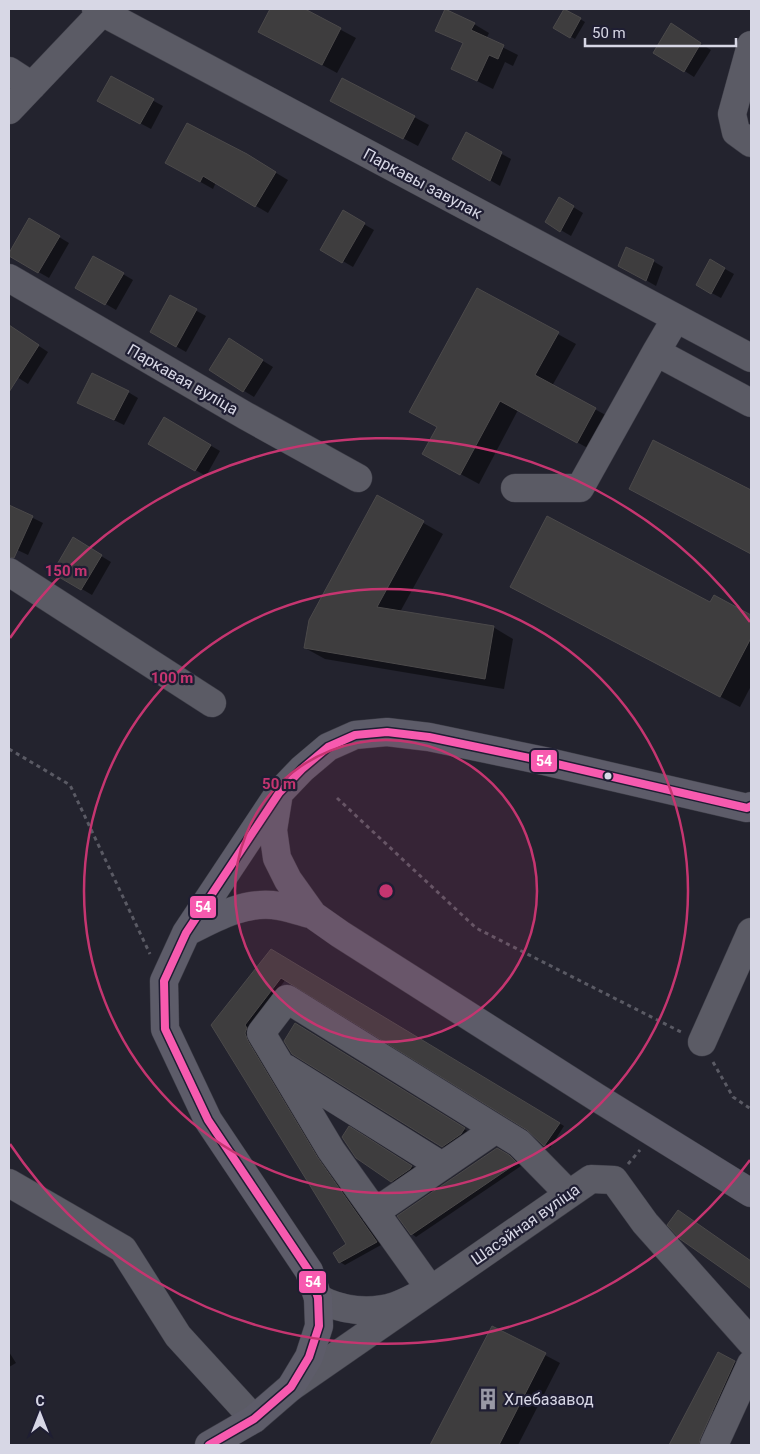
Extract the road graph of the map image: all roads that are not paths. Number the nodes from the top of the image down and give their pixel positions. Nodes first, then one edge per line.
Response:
1 (101, 10) edge
2 (751, 45) edge
3 (9, 71) edge
4 (32, 86) junction
5 (9, 110) edge
6 (751, 144) edge
7 (9, 278) edge
8 (676, 318) junction
9 (656, 352) junction
10 (751, 358) edge
11 (751, 403) edge
12 (358, 478) dead end
13 (515, 488) dead end
14 (9, 572) edge
15 (212, 702) dead end
16 (279, 792) junction
17 (751, 806) edge
18 (314, 915) junction
19 (186, 932) junction
20 (751, 932) edge
21 (702, 1042) road end
22 (279, 1065) junction
23 (496, 1129) junction
24 (442, 1166) junction
25 (9, 1183) edge
26 (568, 1193) junction
27 (751, 1193) edge
28 (375, 1212) junction
29 (430, 1290) junction
30 (318, 1298) junction
31 (751, 1342) edge
32 (751, 1364) edge
33 (291, 1387) junction
34 (254, 1419) junction
35 (209, 1445) edge
36 (714, 1445) edge

1 - 4 street
1 - 8 street, Паркавы завулак
2 - 6 street
3 - 4 street
4 - 5 street
7 - 12 street, Паркавая вуліца
8 - 9 street
8 - 10 street, Паркавы завулак
9 - 11 street
9 - 13 street
14 - 15 street
16 - 17 main road
16 - 18 main road
16 - 19 main road
18 - 19 main road
18 - 27 main road
19 - 30 main road
20 - 21 street
22 - 23 street
22 - 24 street
22 - 28 street
23 - 24 street
23 - 26 street
24 - 28 street
25 - 34 street
26 - 29 street, Шасэйная вуліца
26 - 31 street, Шасэйная вуліца
28 - 29 street
29 - 30 street
29 - 33 street, Шасэйная вуліца
30 - 33 main road
32 - 36 street
33 - 34 main road
34 - 35 main road

